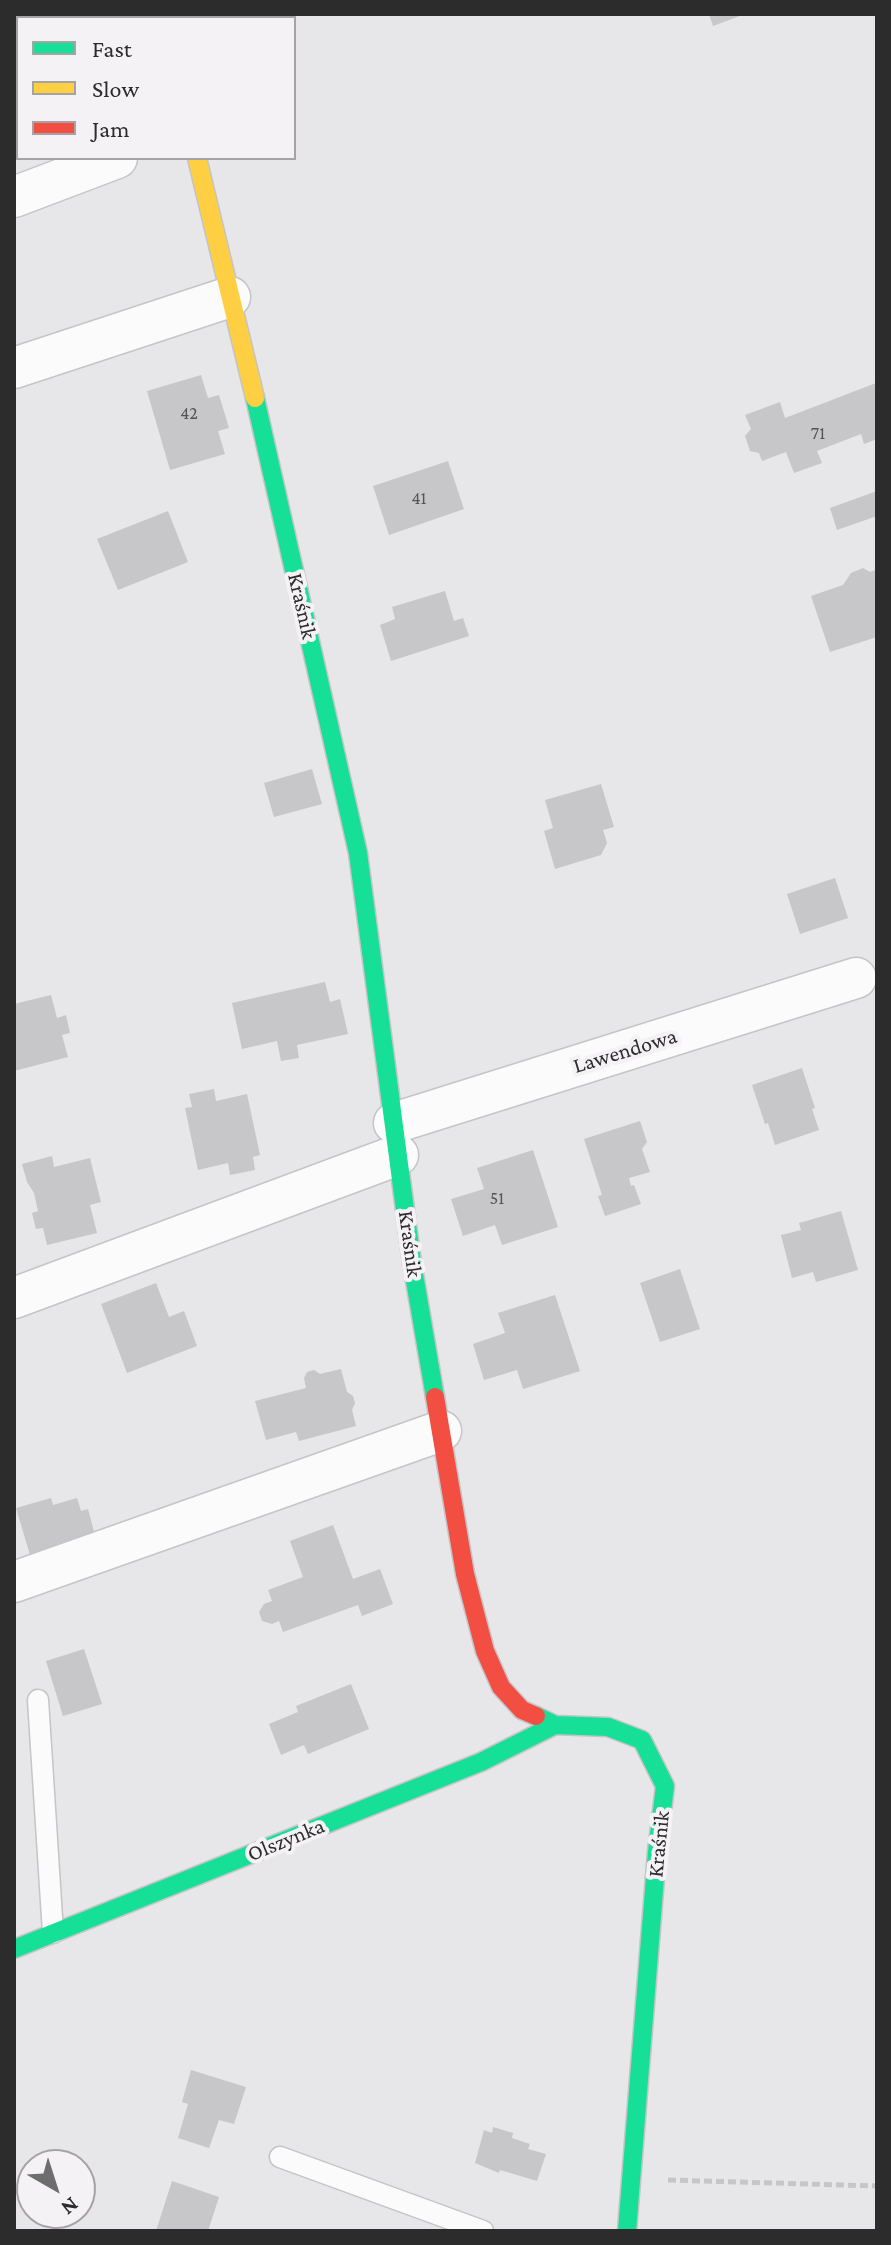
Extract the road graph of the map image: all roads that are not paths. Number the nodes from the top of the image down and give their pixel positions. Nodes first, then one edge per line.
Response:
1 (112, 160) edge
2 (197, 160) edge
3 (14, 197) edge
4 (230, 297) junction
5 (14, 368) edge
6 (856, 978) dead end
7 (396, 1139) junction
8 (14, 1298) edge
9 (441, 1431) junction
10 (14, 1582) edge
11 (38, 1700) dead end
12 (555, 1725) junction
13 (53, 1933) junction
14 (14, 1949) edge
15 (280, 2157) dead end
16 (483, 2231) edge
17 (627, 2231) edge

1 - 3 street
2 - 4 street, Kraśnik
4 - 5 street
4 - 7 street, Kraśnik
6 - 7 street, Lawendowa
7 - 8 street, Lawendowa
7 - 9 street, Kraśnik
9 - 10 street
9 - 12 street, Kraśnik
11 - 13 lane
12 - 13 street, Olszynka
12 - 17 street, Kraśnik
13 - 14 street, Olszynka
15 - 16 lane

